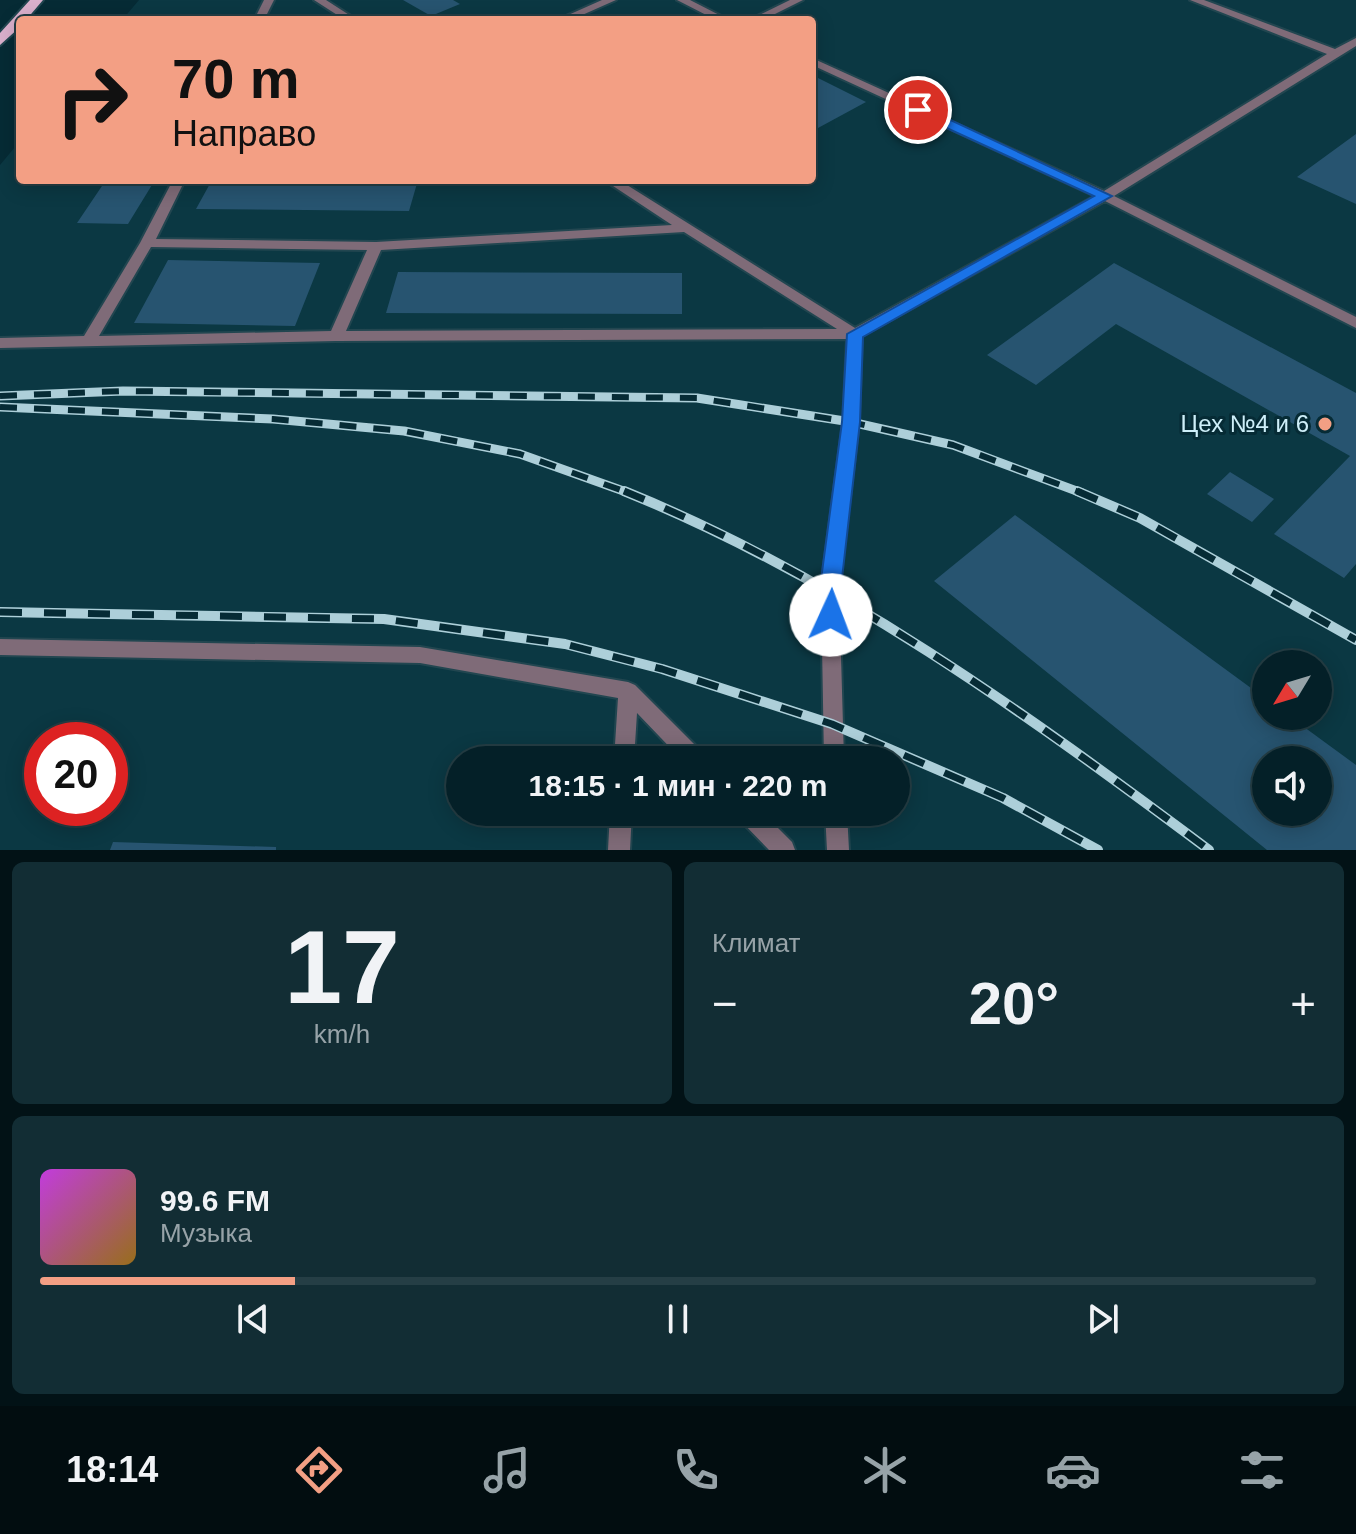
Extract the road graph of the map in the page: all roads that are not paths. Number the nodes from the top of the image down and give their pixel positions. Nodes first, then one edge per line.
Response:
1 (37, 0) edge
2 (319, 0) edge
3 (611, 0) edge
4 (682, 0) edge
5 (798, 0) edge
6 (1195, 0) edge
7 (23, 16) edge
8 (345, 16) edge
9 (572, 16) edge
10 (716, 16) edge
11 (763, 16) edge
12 (16, 23) edge
13 (0, 41) edge
14 (1356, 41) edge
15 (1335, 53) junction
16 (816, 63) edge
17 (177, 184) edge
18 (616, 184) edge
19 (1105, 196) junction
20 (686, 228) junction
21 (147, 243) junction
22 (376, 246) junction
23 (1356, 323) edge
24 (855, 334) junction
25 (336, 336) junction
26 (89, 340) junction
27 (0, 343) edge
28 (0, 647) edge
29 (628, 691) junction
30 (625, 746) edge
31 (682, 746) edge
32 (834, 746) edge
33 (620, 826) edge
34 (761, 826) edge
35 (837, 826) edge
36 (619, 850) edge
37 (784, 850) edge
38 (838, 850) edge

1 - 7 main road
2 - 8 lane
3 - 9 lane
4 - 10 lane
5 - 11 lane
6 - 15 lane
12 - 13 main road
14 - 15 lane
15 - 19 lane
16 - 19 lane
17 - 21 lane
18 - 20 lane
19 - 23 lane
19 - 24 lane
20 - 22 lane
20 - 24 lane
21 - 22 lane
21 - 26 lane
22 - 25 lane
24 - 25 lane
24 - 32 lane
25 - 26 lane
26 - 27 lane
28 - 29 lane
29 - 30 lane
29 - 31 lane
33 - 36 lane
34 - 37 lane
35 - 38 lane

